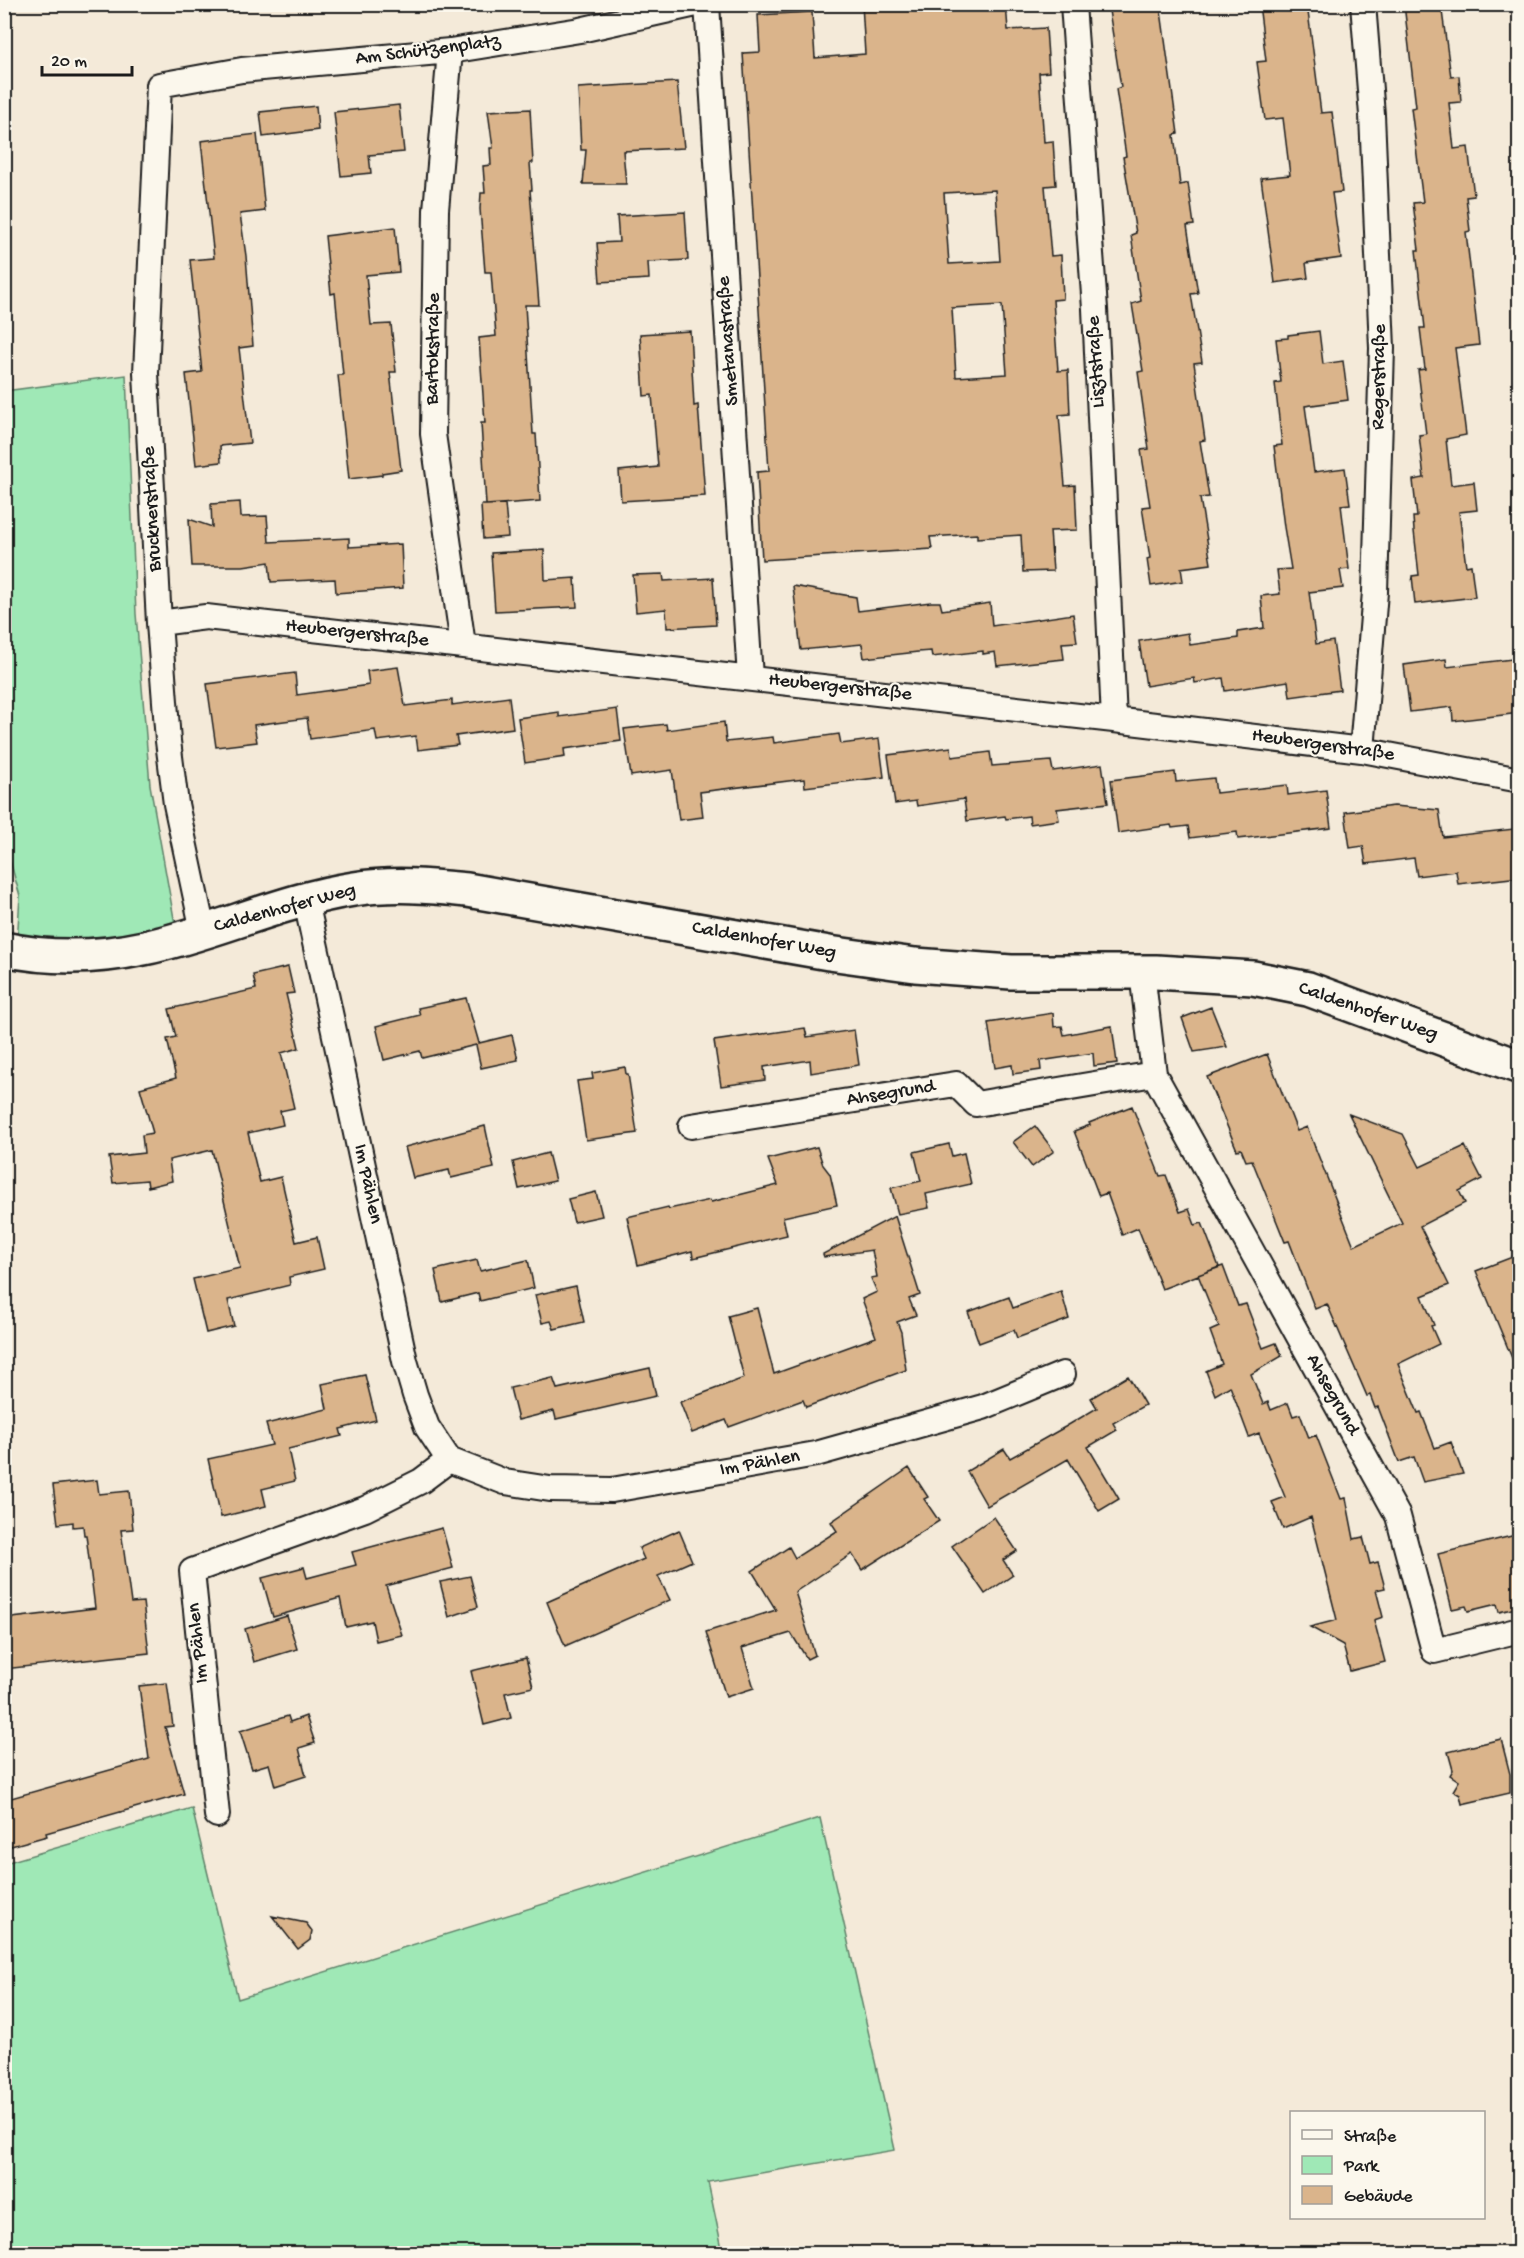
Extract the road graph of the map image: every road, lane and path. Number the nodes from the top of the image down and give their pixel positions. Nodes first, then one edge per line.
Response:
1 (696, 4) edge
2 (707, 4) edge
3 (1073, 4) edge
4 (1363, 4) edge
5 (450, 51) junction
6 (159, 85) joint
7 (159, 623) junction
8 (463, 645) junction
9 (750, 678) junction
10 (1114, 720) junction
11 (1362, 750) junction
12 (1520, 780) edge
13 (306, 901) junction
14 (203, 931) junction
15 (4, 949) edge
16 (1142, 972) junction
17 (1520, 1067) edge
18 (1154, 1074) junction
19 (691, 1126) dead end
20 (1063, 1374) dead end
21 (449, 1460) junction
22 (1520, 1630) edge
23 (218, 1815) dead end

1 - 5 street, Am Schützenplatz
2 - 9 street, Smetanastraße
3 - 10 street, Lisztstraße
4 - 11 street, Regerstraße
5 - 6 street, Am Schützenplatz
5 - 8 street, Bartokstraße
6 - 7 street, Brucknerstraße
7 - 8 street, Heubergerstraße
7 - 14 street, Brucknerstraße
8 - 9 street, Heubergerstraße
9 - 10 street, Heubergerstraße
10 - 11 street, Heubergerstraße
11 - 12 street, Heubergerstraße
13 - 14 main road, Caldenhofer Weg
13 - 16 main road, Caldenhofer Weg
13 - 21 street, Im Pählen
14 - 15 main road, Caldenhofer Weg
16 - 17 main road, Caldenhofer Weg
16 - 18 street, Ahsegrund
18 - 19 street, Ahsegrund
18 - 22 street, Ahsegrund
20 - 21 street, Im Pählen
21 - 23 street, Im Pählen

